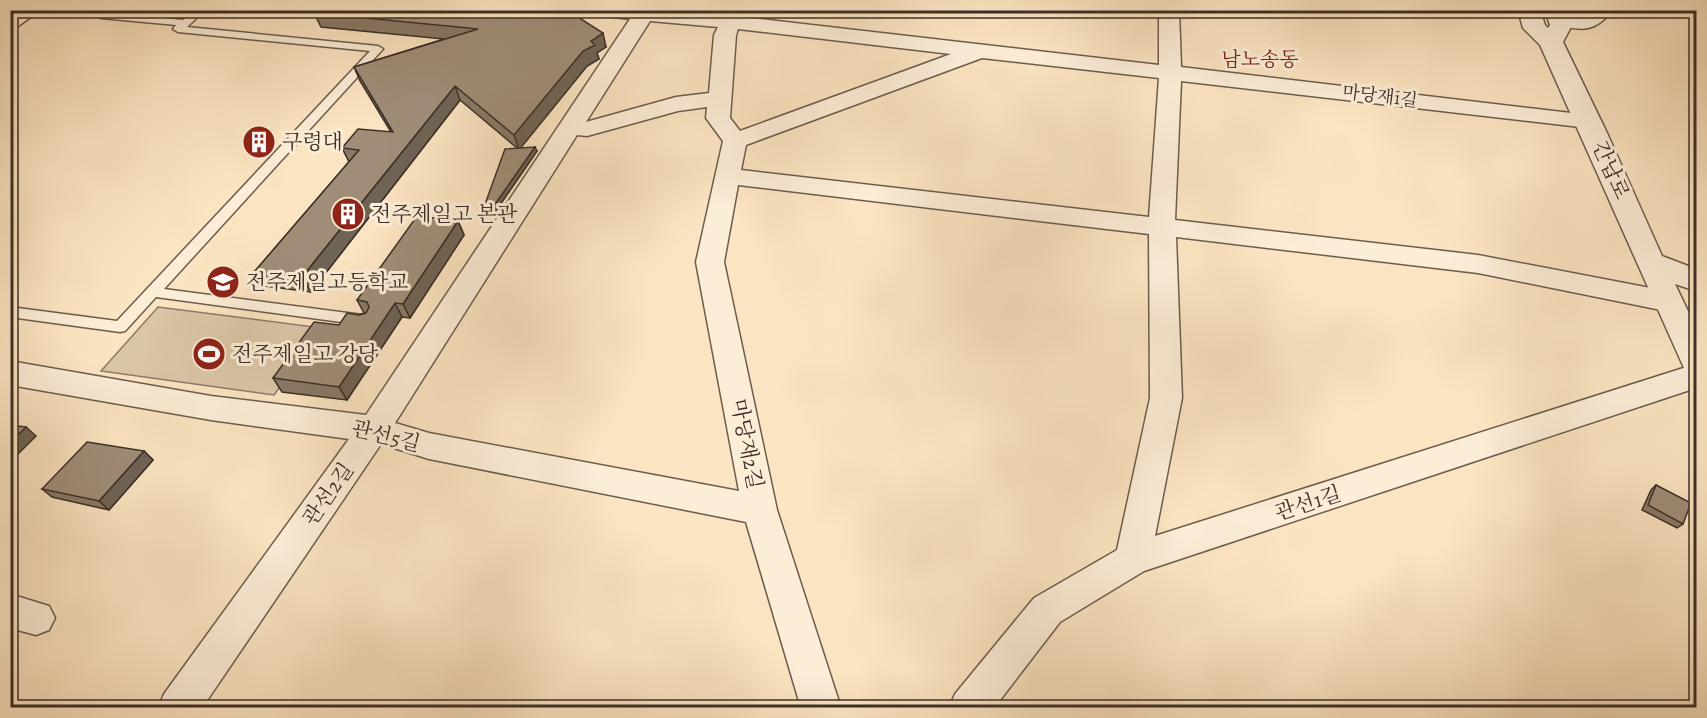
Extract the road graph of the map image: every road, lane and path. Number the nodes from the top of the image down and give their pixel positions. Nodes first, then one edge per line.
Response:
1 (30, 10) edge
2 (200, 10) edge
3 (597, 10) edge
4 (1169, 10) edge
5 (1529, 10) edge
6 (1602, 10) edge
7 (101, 15) dead end
8 (643, 15) junction
9 (734, 16) edge
10 (10, 23) edge
11 (185, 23) junction
12 (1555, 24) edge
13 (979, 51) junction
14 (1170, 72) junction
15 (720, 98) junction
16 (1589, 121) junction
17 (569, 127) junction
18 (735, 141) junction
19 (727, 176) junction
20 (1162, 227) junction
21 (1652, 263) junction
22 (1696, 280) edge
23 (152, 292) junction
24 (1666, 301) junction
25 (10, 312) edge
26 (367, 321) edge
27 (1696, 359) edge
28 (10, 373) edge
29 (1696, 376) edge
30 (374, 429) junction
31 (760, 510) junction
32 (1133, 559) junction
33 (178, 708) edge
34 (821, 708) edge
35 (969, 708) edge

1 - 10 street
2 - 11 lane
3 - 8 street
4 - 14 street
5 - 12 street
6 - 12 street
7 - 11 lane
8 - 9 street
8 - 17 street
9 - 13 street
9 - 15 street
11 - 23 lane
12 - 16 street, 간납로
13 - 14 street, 마당재1길
13 - 18 street
14 - 16 street, 마당재1길
14 - 20 street
15 - 17 street
15 - 18 street
16 - 21 street, 간납로
17 - 30 street, 관선2길
18 - 19 street, 마당재2길
19 - 20 street
19 - 31 street, 마당재2길
20 - 24 street
20 - 32 street
21 - 22 street
21 - 24 street, 간납로
23 - 25 lane
23 - 26 lane
24 - 27 street, 간납로
28 - 30 street, 관선5길
29 - 32 street, 관선1길
30 - 31 street, 관선5길
30 - 33 street, 관선2길
31 - 34 street, 마당재2길
32 - 35 street, 관선1길

